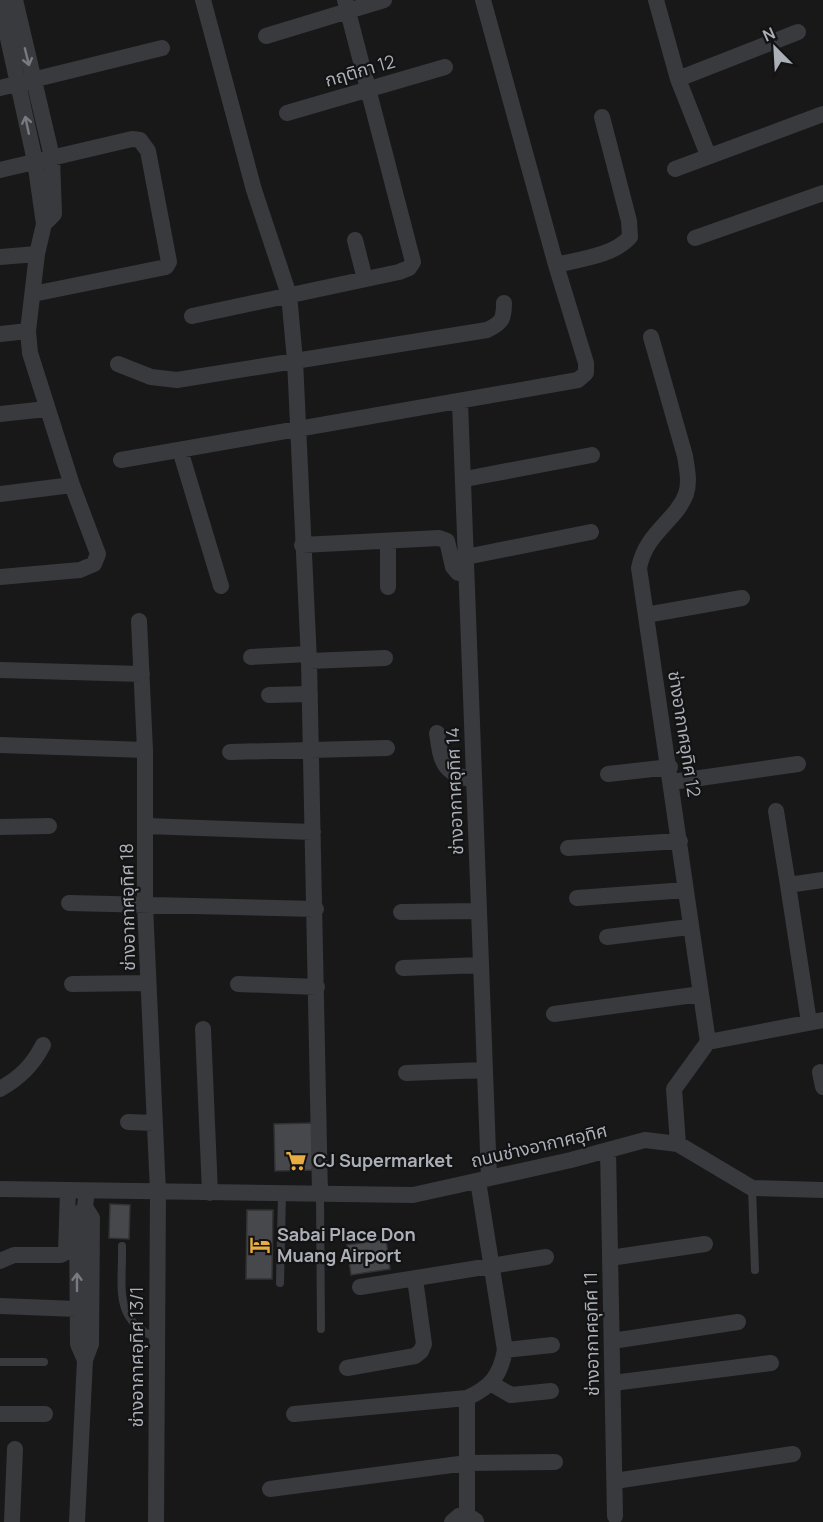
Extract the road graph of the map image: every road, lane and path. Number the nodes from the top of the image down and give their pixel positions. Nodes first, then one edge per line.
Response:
1 (203, 0) edge
2 (384, 0) edge
3 (483, 0) edge
4 (656, 0) edge
5 (8, 2) edge
6 (346, 6) edge
7 (798, 32) dead end
8 (266, 36) dead end
9 (162, 48) dead end
10 (445, 67) dead end
11 (678, 79) junction
12 (25, 82) junction
13 (0, 88) edge
14 (368, 89) junction
15 (287, 113) dead end
16 (823, 114) edge
17 (602, 117) dead end
18 (708, 155) junction
19 (52, 158) junction
20 (35, 161) junction
21 (0, 170) edge
22 (675, 170) dead end
23 (823, 193) edge
24 (44, 224) junction
25 (695, 238) dead end
26 (355, 240) dead end
27 (37, 254) junction
28 (0, 257) edge
29 (556, 265) junction
30 (365, 279) junction
31 (33, 294) junction
32 (289, 295) junction
33 (504, 303) dead end
34 (192, 316) dead end
35 (28, 331) junction
36 (0, 334) edge
37 (651, 337) dead end
38 (295, 360) junction
39 (118, 364) dead end
40 (460, 402) junction
41 (46, 409) junction
42 (0, 414) edge
43 (298, 429) junction
44 (180, 450) junction
45 (592, 455) dead end
46 (121, 460) dead end
47 (465, 479) junction
48 (72, 485) junction
49 (0, 494) edge
50 (591, 532) dead end
51 (388, 541) junction
52 (302, 545) junction
53 (466, 565) junction
54 (0, 578) edge
55 (221, 586) dead end
56 (388, 588) dead end
57 (742, 598) dead end
58 (646, 615) junction
59 (139, 621) dead end
60 (251, 657) dead end
61 (309, 657) junction
62 (385, 658) dead end
63 (0, 670) edge
64 (142, 674) junction
65 (310, 694) junction
66 (269, 695) dead end
67 (436, 733) dead end
68 (0, 745) edge
69 (387, 748) dead end
70 (145, 750) junction
71 (312, 751) junction
72 (230, 752) dead end
73 (798, 764) dead end
74 (608, 774) dead end
75 (671, 775) junction
76 (474, 780) junction
77 (776, 811) dead end
78 (49, 826) dead end
79 (146, 826) junction
80 (0, 827) edge
81 (313, 832) junction
82 (680, 841) junction
83 (568, 848) dead end
84 (823, 880) edge
85 (788, 885) junction
86 (687, 890) junction
87 (577, 898) dead end
88 (69, 903) dead end
89 (145, 906) junction
90 (316, 909) junction
91 (479, 911) junction
92 (401, 912) dead end
93 (689, 927) junction
94 (607, 937) dead end
95 (481, 964) junction
96 (404, 968) dead end
97 (148, 983) junction
98 (72, 984) dead end
99 (238, 984) dead end
100 (317, 987) junction
101 (701, 994) junction
102 (554, 1014) dead end
103 (816, 1021) edge
104 (203, 1029) dead end
105 (708, 1042) junction
106 (43, 1045) dead end
107 (485, 1070) junction
108 (406, 1073) dead end
109 (0, 1089) edge
110 (128, 1122) dead end
111 (155, 1123) junction
112 (678, 1144) junction
113 (608, 1150) junction
114 (483, 1180) junction
115 (752, 1188) junction
116 (0, 1189) edge
117 (823, 1190) edge
118 (68, 1191) junction
119 (158, 1192) junction
120 (210, 1193) junction
121 (282, 1194) junction
122 (320, 1194) junction
123 (86, 1199) junction
124 (705, 1244) dead end
125 (122, 1246) dead end
126 (546, 1257) dead end
127 (610, 1258) junction
128 (0, 1261) edge
129 (492, 1266) junction
130 (755, 1270) dead end
131 (414, 1279) junction
132 (280, 1283) dead end
133 (360, 1287) dead end
134 (0, 1306) edge
135 (77, 1309) junction
136 (738, 1322) dead end
137 (321, 1329) dead end
138 (156, 1338) junction
139 (612, 1341) junction
140 (552, 1345) dead end
141 (506, 1350) junction
142 (85, 1360) junction
143 (0, 1362) edge
144 (44, 1362) dead end
145 (771, 1363) dead end
146 (347, 1368) dead end
147 (614, 1383) junction
148 (492, 1384) junction
149 (551, 1391) dead end
150 (467, 1398) junction
151 (0, 1413) edge
152 (45, 1414) dead end
153 (294, 1414) dead end
154 (15, 1449) dead end
155 (793, 1454) dead end
156 (555, 1462) dead end
157 (467, 1464) junction
158 (615, 1481) junction
159 (270, 1489) dead end
160 (615, 1516) dead end
161 (465, 1520) edge
162 (12, 1522) edge
163 (77, 1522) edge
164 (156, 1522) edge

1 - 32 street
2 - 6 street
3 - 29 street
4 - 11 street
5 - 12 street
6 - 8 street
6 - 14 street
7 - 11 street
9 - 12 street
10 - 14 street, กฤติกา 12
11 - 18 street
12 - 13 street
12 - 19 street
20 -> 12 street
14 - 15 street, กฤติกา 12
14 - 30 street
16 - 18 street
17 - 29 street
18 - 22 street
19 - 20 street
19 - 24 street
19 - 31 street
20 - 21 street
20 - 24 street
23 - 25 street
24 - 27 street
26 - 30 street
27 - 28 street
27 - 31 street
29 - 40 street
30 - 32 street
31 - 35 street
32 - 34 street
32 - 38 street
33 - 38 street
35 - 36 street
35 - 41 street
37 - 58 street, ช่างอากาศอุทิศ 12
38 - 39 street
38 - 43 street
40 - 43 street
40 - 47 street, ช่างอากาศอุทิศ 14
41 - 42 street
41 - 48 street
43 - 44 street
43 - 52 street
44 - 46 street
44 - 55 street
45 - 47 street
47 - 53 street, ช่างอากาศอุทิศ 14
48 - 49 street
48 - 54 street
50 - 53 street
51 - 52 street
51 - 53 street
51 - 56 street
52 - 61 street
53 - 76 street, ช่างอากาศอุทิศ 14
57 - 58 street
58 - 75 street, ช่างอากาศอุทิศ 12
59 - 64 street, ช่างอากาศอุทิศ 18
60 - 61 street
61 - 62 street
61 - 65 street
63 - 64 street
64 - 70 street, ช่างอากาศอุทิศ 18
65 - 66 street
65 - 71 street
67 - 76 street
68 - 70 street
69 - 71 street
70 - 79 street, ช่างอากาศอุทิศ 18
71 - 72 street
71 - 81 street
73 - 75 street
74 - 75 street
75 - 82 street, ช่างอากาศอุทิศ 12
76 - 91 street, ช่างอากาศอุทิศ 14
77 - 85 street
78 - 80 street
79 - 81 street
79 - 89 street, ช่างอากาศอุทิศ 18
81 - 90 street
82 - 83 street
82 - 86 street, ช่างอากาศอุทิศ 12
84 - 85 street
85 - 103 street
86 - 87 street
86 - 93 street, ช่างอากาศอุทิศ 12
88 - 89 street
89 - 90 street
89 - 97 street, ช่างอากาศอุทิศ 18
90 - 100 street
91 - 92 street
91 - 95 street, ช่างอากาศอุทิศ 14
93 - 94 street
93 - 101 street, ช่างอากาศอุทิศ 12
95 - 96 street
95 - 107 street, ช่างอากาศอุทิศ 14
97 - 98 street
97 - 111 street, ช่างอากาศอุทิศ 18
99 - 100 street
100 - 122 street
101 - 102 street
101 - 105 street, ช่างอากาศอุทิศ 12
103 - 105 street
104 - 120 street
105 - 112 street
106 - 109 street
107 - 108 street
107 - 114 street, ช่างอากาศอุทิศ 14
110 - 111 street
111 - 119 street, ช่างอากาศอุทิศ 18
112 - 113 street, ถนนช่างอากาศอุทิศ
112 - 115 street, ถนนช่างอากาศอุทิศ
113 - 114 street, ถนนช่างอากาศอุทิศ
113 - 127 street, ช่างอากาศอุทิศ 11
114 - 122 street, ถนนช่างอากาศอุทิศ
114 - 129 street, ช่างอากาศอุทิศ 14
115 - 117 street, ถนนช่างอากาศอุทิศ
115 - 130 lane
116 - 118 street, ถนนช่างอากาศอุทิศ
118 - 123 street, ถนนช่างอากาศอุทิศ
118 - 128 street
119 - 120 street, ถนนช่างอากาศอุทิศ
119 - 123 street, ถนนช่างอากาศอุทิศ
119 - 138 street, ช่างอากาศอุทิศ 13/1
120 - 121 street, ถนนช่างอากาศอุทิศ
121 - 122 street, ถนนช่างอากาศอุทิศ
121 - 132 lane
122 - 137 lane
135 -> 123 street
123 - 142 street
124 - 127 street
125 - 138 lane
126 - 129 street
127 - 139 street, ช่างอากาศอุทิศ 11
129 - 131 street
129 - 141 street, ช่างอากาศอุทิศ 14
131 - 133 street
131 - 146 street
134 - 135 street
135 - 142 street
136 - 139 street
138 - 164 street, ช่างอากาศอุทิศ 13/1
139 - 147 street, ช่างอากาศอุทิศ 11
140 - 141 street
141 - 148 street
142 - 163 street
143 - 144 lane
145 - 147 street
147 - 158 street, ช่างอากาศอุทิศ 11
148 - 149 street
148 - 150 street
150 - 153 street
150 - 157 street
151 - 152 street
154 - 162 street
155 - 158 street
156 - 157 street
157 - 159 street
157 - 161 street
158 - 160 street, ช่างอากาศอุทิศ 11

